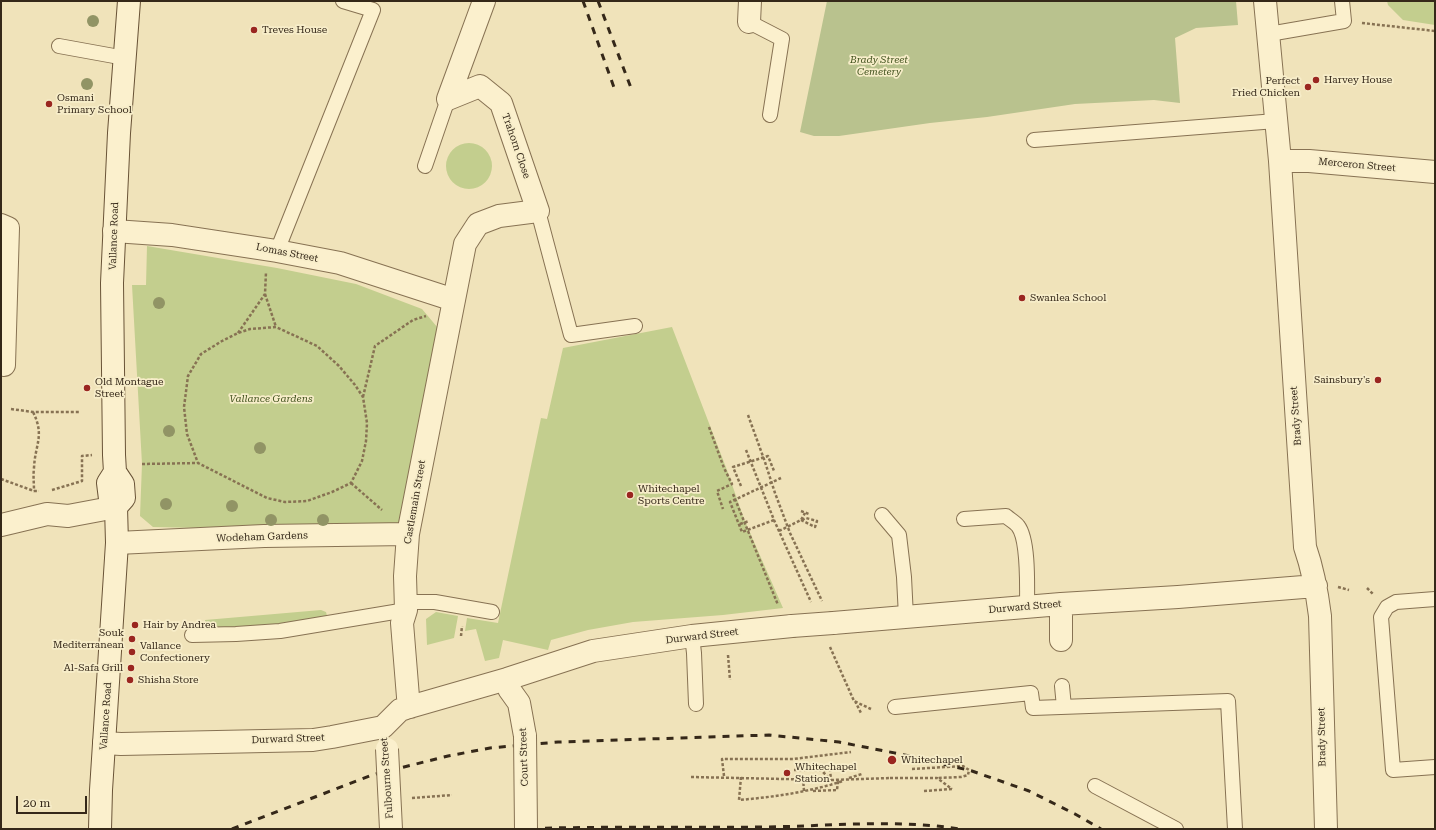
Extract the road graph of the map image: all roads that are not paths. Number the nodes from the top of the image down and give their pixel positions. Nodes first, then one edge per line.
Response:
1 (129, 1) edge
2 (343, 1) edge
3 (484, 1) edge
4 (1265, 1) edge
5 (1342, 1) edge
6 (375, 5) edge
7 (750, 11) edge
8 (1269, 34) junction
9 (59, 46) dead end
10 (125, 58) junction
11 (448, 100) junction
12 (770, 115) dead end
13 (1276, 121) junction
14 (1034, 140) dead end
15 (1280, 161) junction
16 (426, 166) dead end
17 (1435, 172) edge
18 (538, 211) junction
19 (1, 225) edge
20 (114, 231) junction
21 (272, 250) junction
22 (454, 300) junction
23 (635, 326) dead end
24 (4, 365) dead end
25 (116, 507) junction
26 (882, 515) dead end
27 (964, 519) dead end
28 (1, 525) edge
29 (408, 534) junction
30 (117, 543) junction
31 (1317, 592) junction
32 (1435, 599) edge
33 (1061, 604) junction
34 (406, 606) junction
35 (1027, 607) junction
36 (492, 612) dead end
37 (906, 617) junction
38 (192, 635) dead end
39 (692, 636) junction
40 (1061, 640) dead end
41 (1062, 686) dead end
42 (509, 689) dead end
43 (696, 704) dead end
44 (895, 706) dead end
45 (410, 707) junction
46 (1064, 707) junction
47 (383, 727) junction
48 (104, 743) junction
49 (1435, 767) edge
50 (1095, 786) dead end
51 (100, 829) edge
52 (391, 829) edge
53 (526, 829) edge
54 (1176, 829) edge
55 (1234, 829) edge
56 (1326, 829) edge

1 - 10 street, Vallance Road
2 - 6 lane
3 - 11 street
4 - 8 street, Brady Street
5 - 8 lane
6 - 21 lane
7 - 12 lane
8 - 13 street, Brady Street
9 - 10 lane
10 - 20 street, Vallance Road
11 - 16 lane
11 - 18 street, Trahorn Close
13 - 14 lane
13 - 15 street, Brady Street
15 - 17 street, Merceron Street
15 - 31 street, Brady Street
18 - 22 street
18 - 23 lane
19 - 24 street
20 - 21 street, Lomas Street
20 - 25 street, Vallance Road
21 - 22 street, Lomas Street
22 - 29 street, Castlemain Street
25 - 28 street
25 - 30 street, Vallance Road
26 - 37 lane
27 - 35 lane
29 - 30 street, Wodeham Gardens
29 - 34 street, Castlemain Street
30 - 48 street, Vallance Road
31 - 33 street, Durward Street
31 - 56 street, Brady Street
32 - 49 lane
33 - 35 street, Durward Street
33 - 40 street
34 - 36 lane
34 - 38 lane
34 - 45 street, Castlemain Street
35 - 37 street, Durward Street
37 - 39 street, Durward Street, bridge
39 - 43 lane
39 - 45 street, Durward Street
41 - 46 lane
42 - 53 street, Court Street, bridge
44 - 46 lane
45 - 47 street, Durward Street
46 - 55 lane
47 - 48 street, Durward Street
47 - 52 street, Fulbourne Street, bridge
48 - 51 street, Vallance Road
50 - 54 lane

